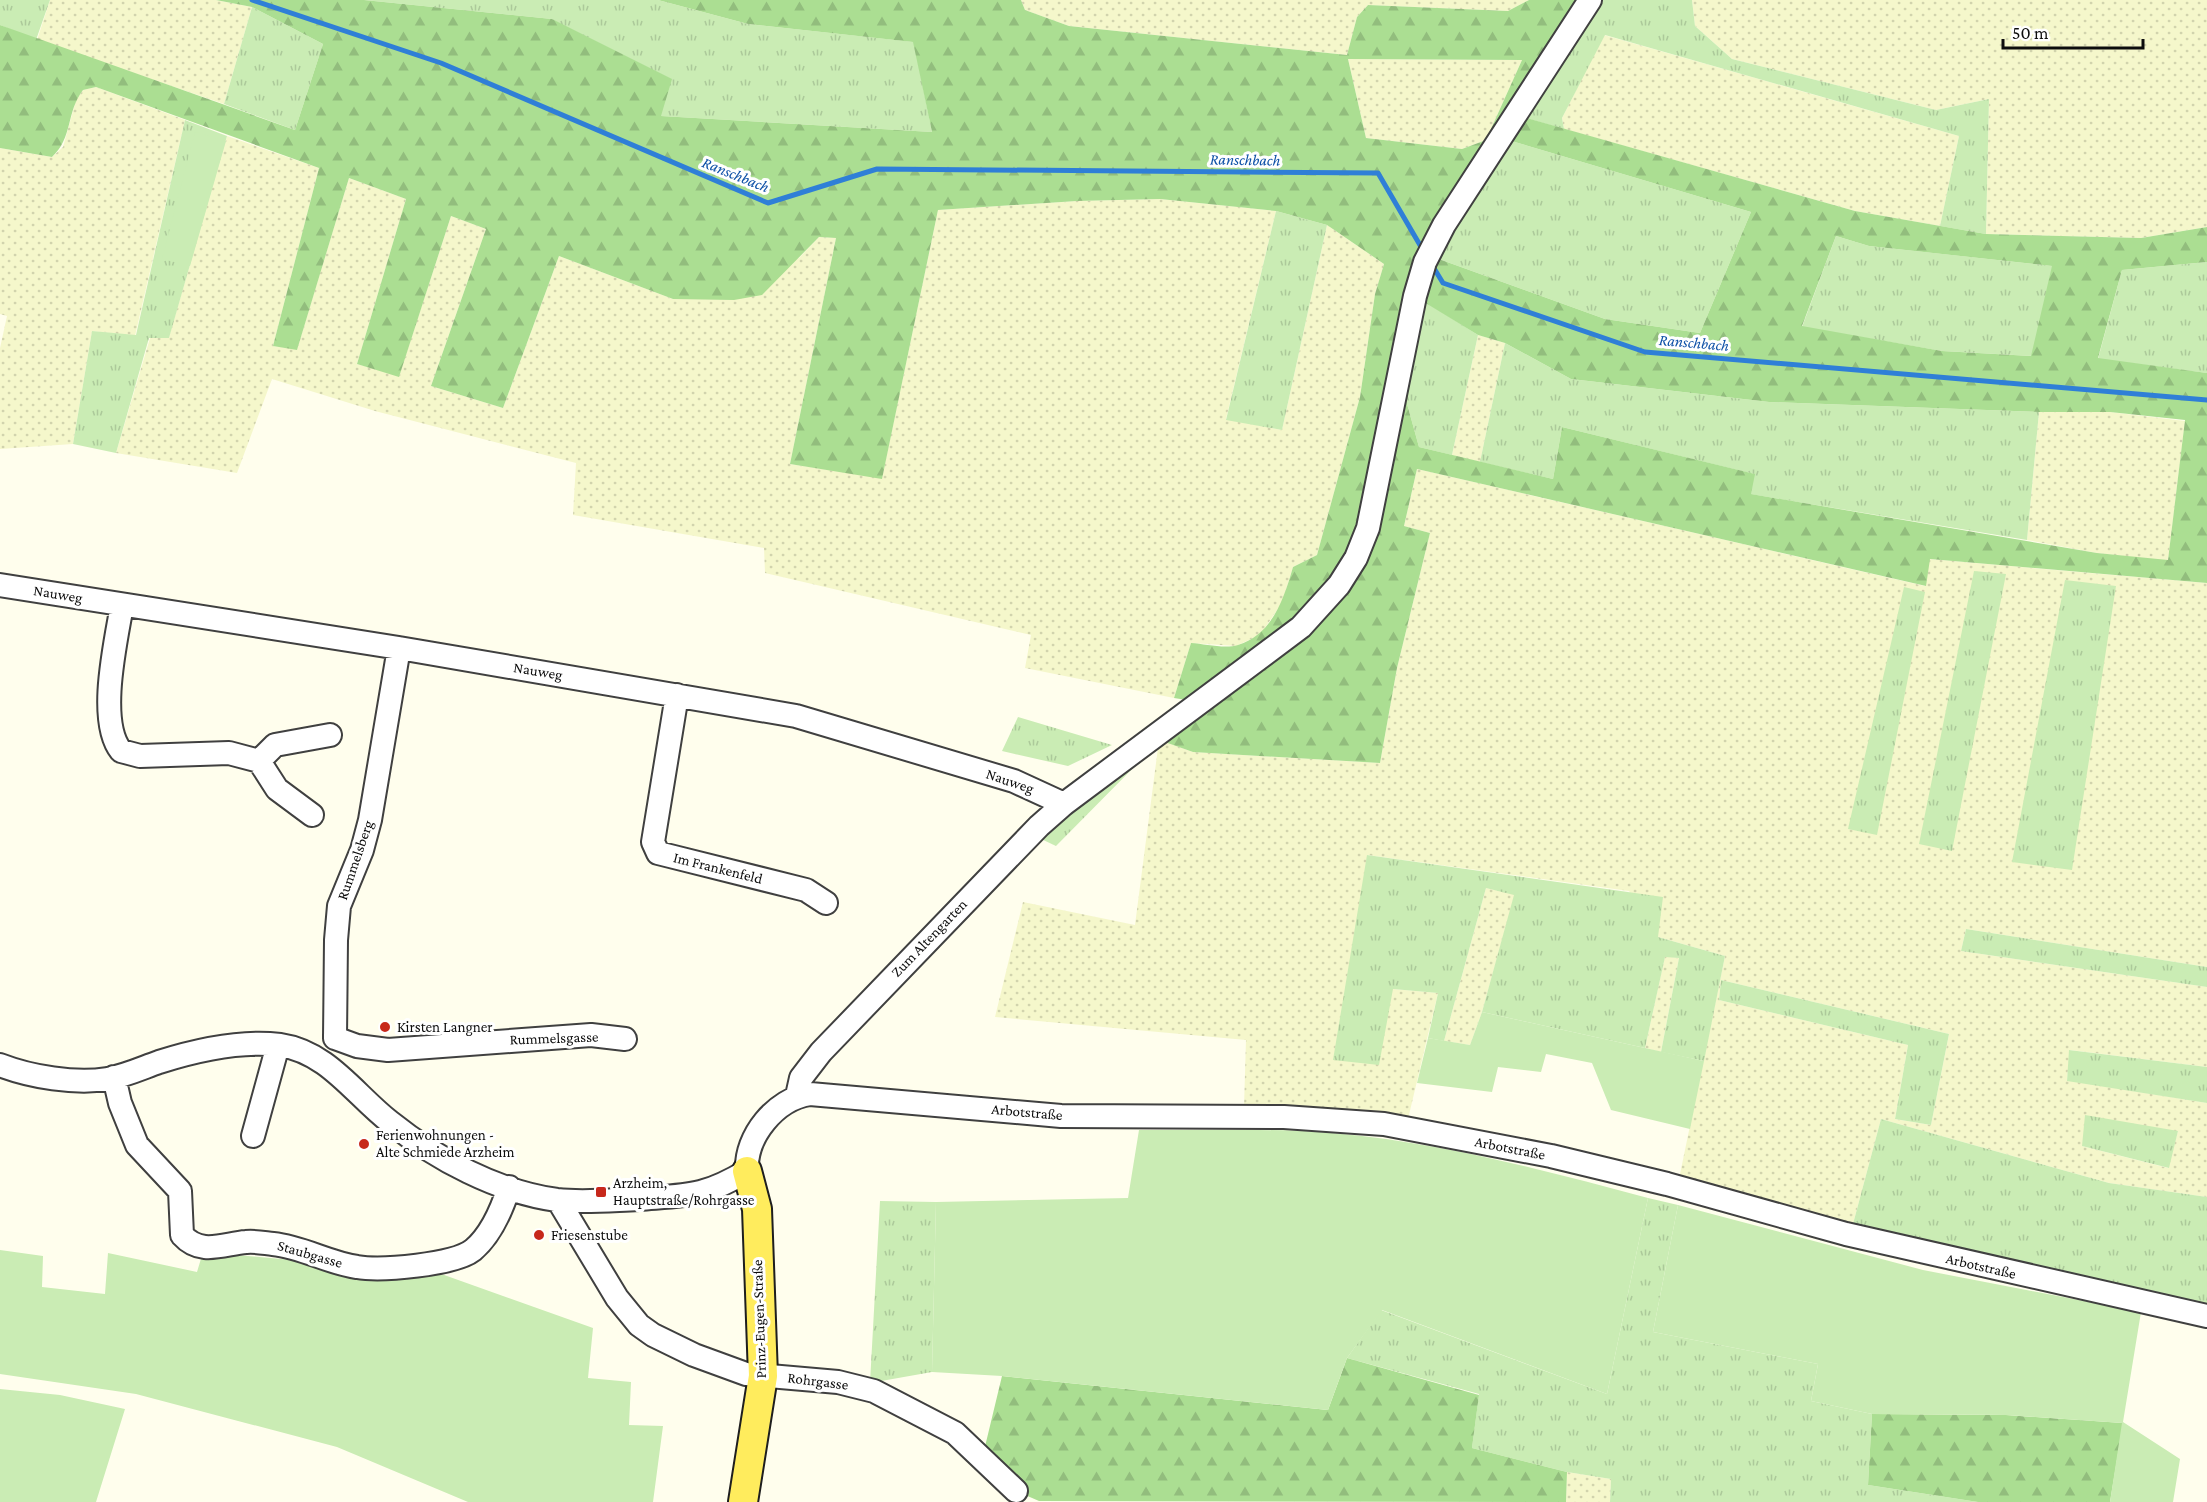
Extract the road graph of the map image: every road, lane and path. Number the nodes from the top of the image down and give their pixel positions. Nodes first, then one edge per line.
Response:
1 (1590, 0) edge
2 (0, 585) edge
3 (122, 605) junction
4 (399, 648) junction
5 (677, 695) junction
6 (330, 735) dead end
7 (259, 761) junction
8 (1064, 804) junction
9 (312, 815) dead end
10 (826, 903) dead end
11 (335, 1038) junction
12 (625, 1039) dead end
13 (278, 1045) junction
14 (311, 1055) junction
15 (0, 1065) edge
16 (114, 1077) junction
17 (797, 1096) junction
18 (253, 1136) dead end
19 (747, 1171) junction
20 (509, 1187) junction
21 (558, 1200) junction
22 (2207, 1316) edge
23 (763, 1376) junction
24 (1016, 1491) dead end
25 (743, 1502) edge

1 - 8 street, Zum Altengarten
2 - 3 street, Nauweg
3 - 4 street, Nauweg
3 - 7 street
4 - 5 street, Nauweg
4 - 11 street, Rummelsberg
5 - 8 street, Nauweg
5 - 10 street, Im Frankenfeld
6 - 7 street
7 - 9 street
8 - 17 street, Zum Altengarten
11 - 12 street, Rummelsgasse
11 - 14 street
13 - 14 street
13 - 16 street
13 - 18 street
14 - 20 street
15 - 16 street
16 - 20 street, Staubgasse
17 - 19 street
17 - 22 street, Arbotstraße
19 - 21 street
19 - 23 main road, Prinz-Eugen-Straße
20 - 21 street
21 - 23 street, Rohrgasse
23 - 24 street, Rohrgasse
23 - 25 main road, Prinz-Eugen-Straße

